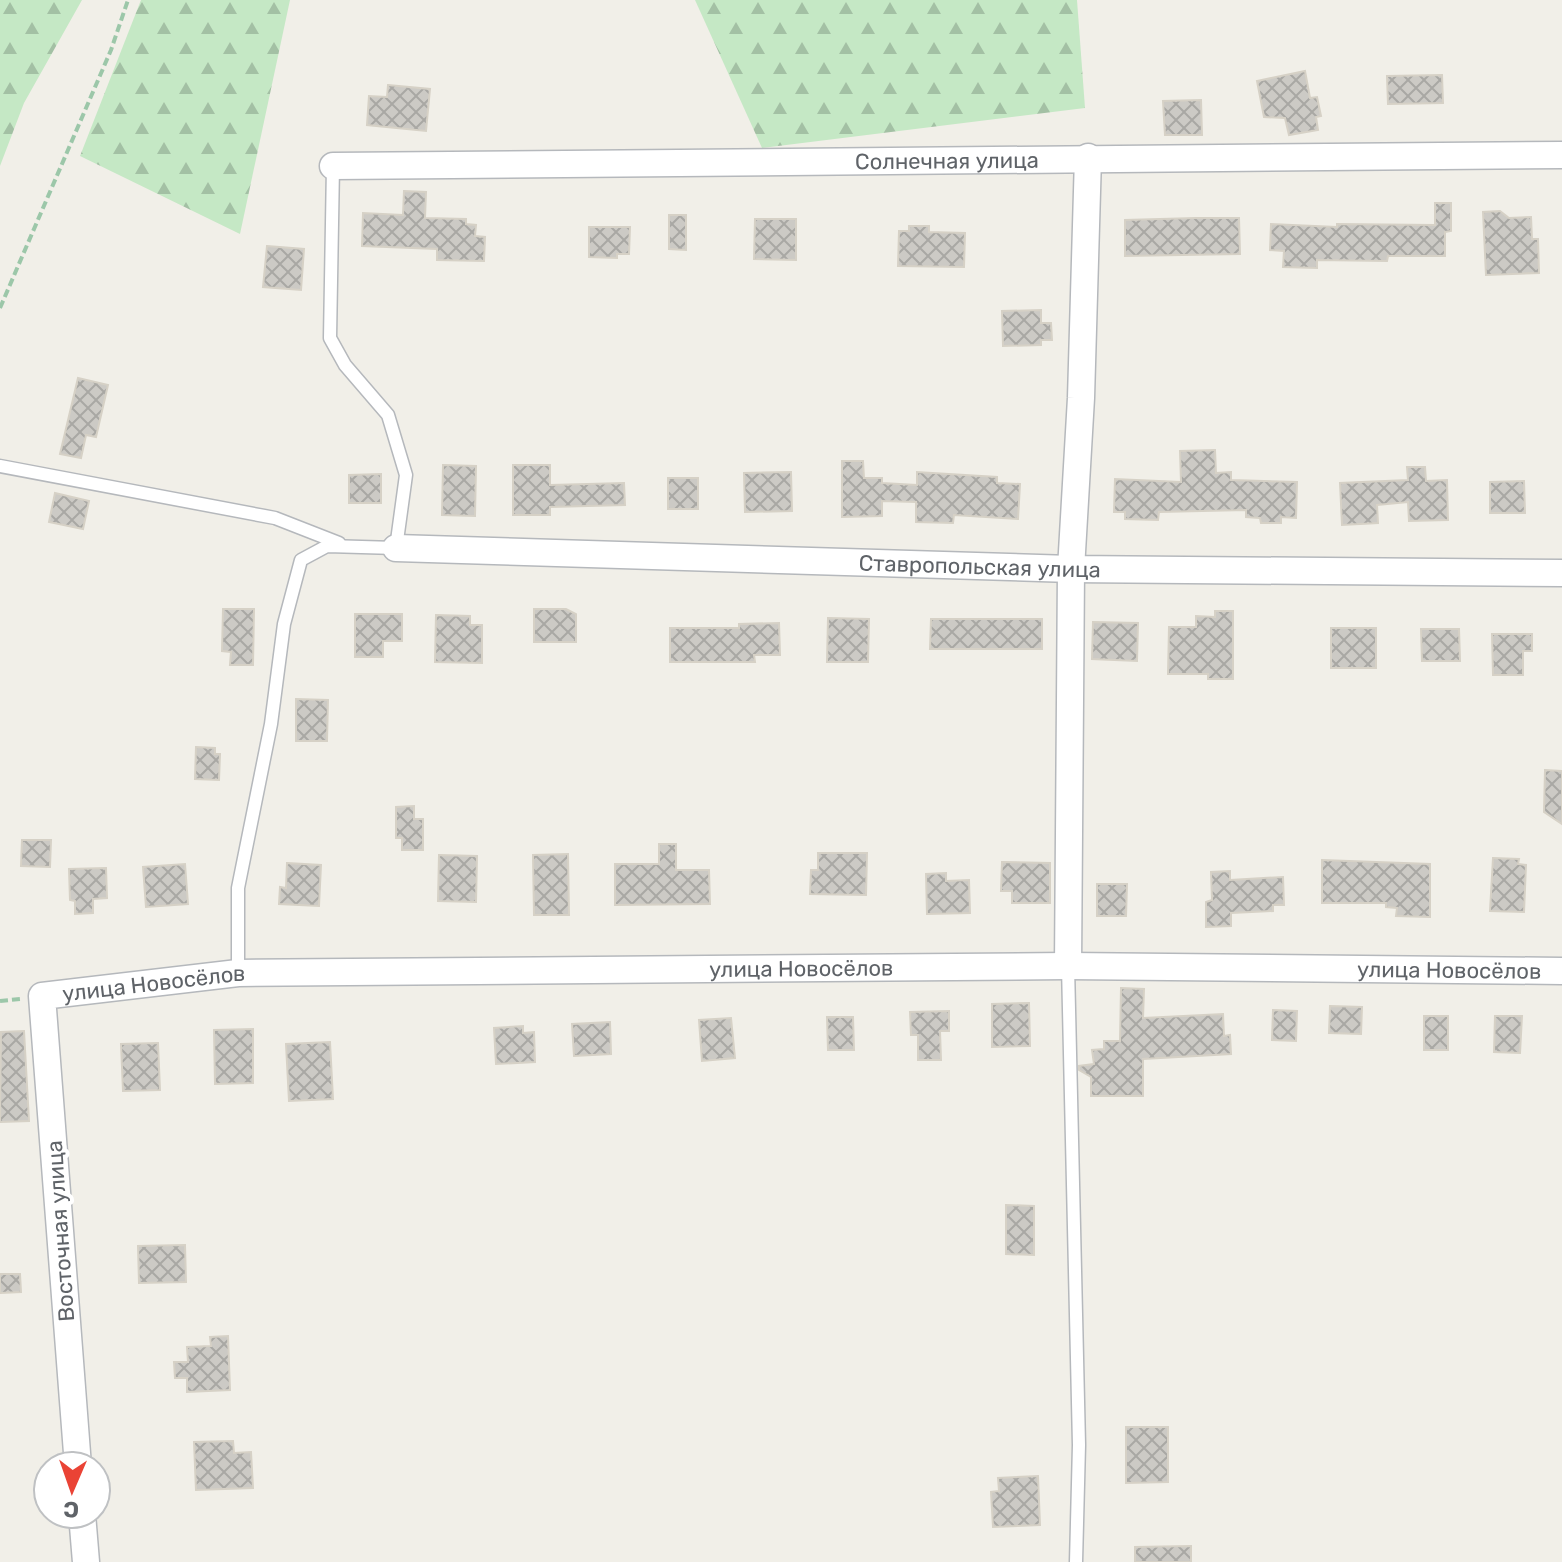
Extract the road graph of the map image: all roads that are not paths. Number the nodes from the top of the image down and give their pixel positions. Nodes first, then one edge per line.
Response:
1 (1562, 155) edge
2 (1088, 157) junction
3 (333, 166) joint
4 (0, 466) edge
5 (348, 546) junction
6 (396, 548) junction
7 (1071, 569) junction
8 (1562, 573) edge
9 (1068, 966) junction
10 (1562, 971) edge
11 (238, 973) junction
12 (42, 996) joint
13 (77, 1450) edge
14 (83, 1530) edge
15 (86, 1562) edge
16 (1076, 1562) edge

1 - 2 street, Солнечная улица
2 - 3 street, Солнечная улица
2 - 7 street
3 - 6 lane
4 - 5 lane
5 - 6 lane
5 - 11 lane
6 - 7 street, Ставропольская улица
7 - 8 street, Ставропольская улица
7 - 9 street
9 - 10 street, улица Новосёлов
9 - 11 street, улица Новосёлов
9 - 16 lane
11 - 12 street, улица Новосёлов
12 - 13 street, Восточная улица
14 - 15 street

